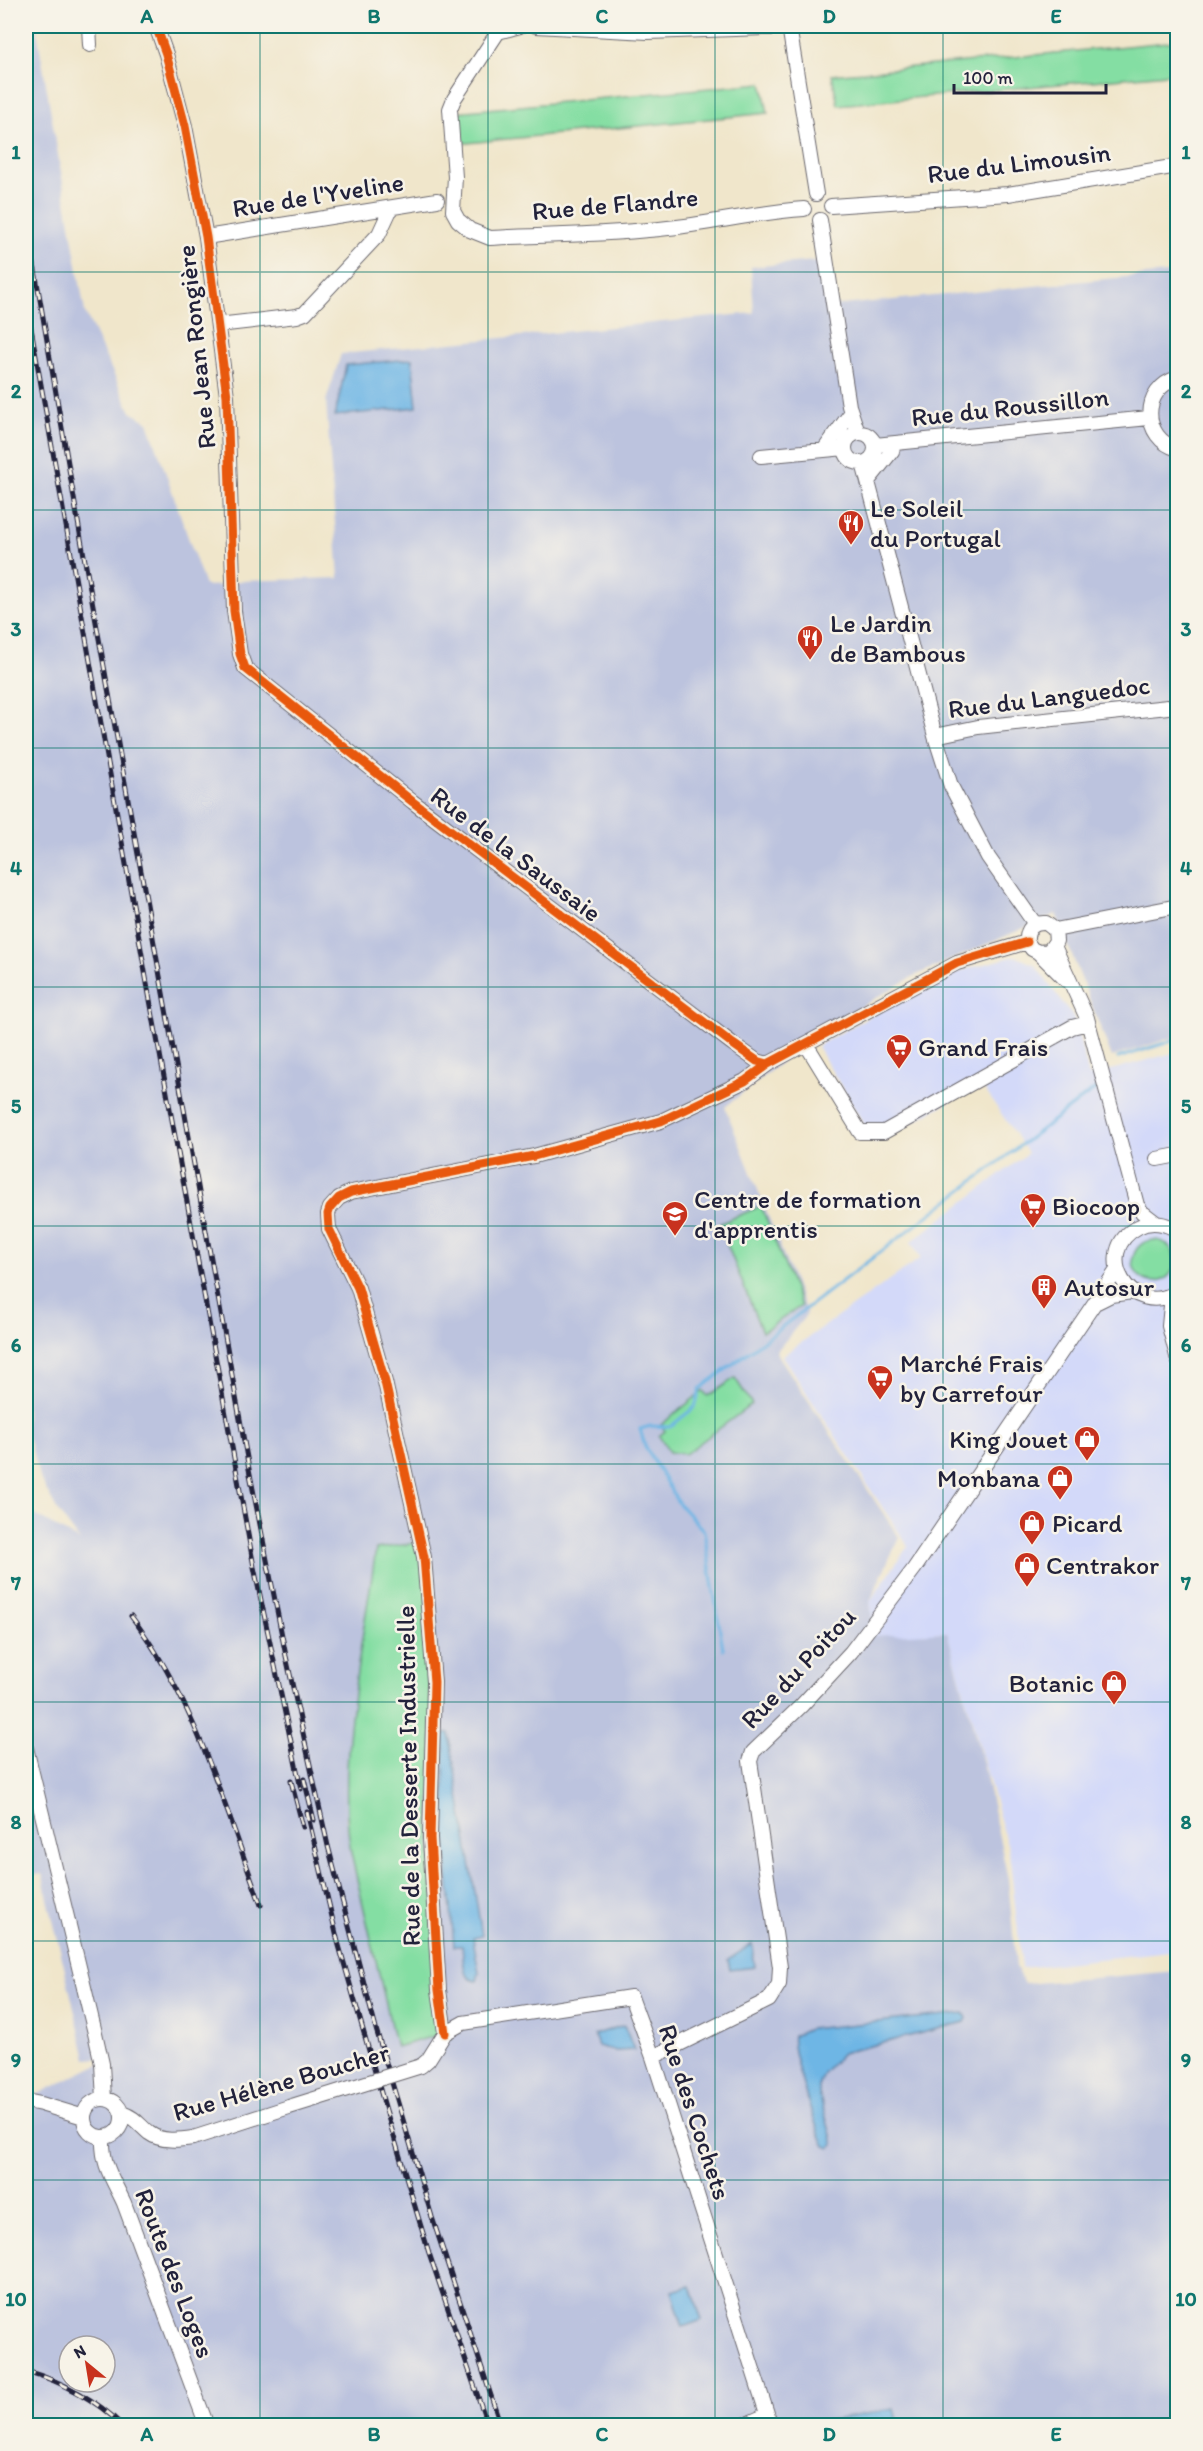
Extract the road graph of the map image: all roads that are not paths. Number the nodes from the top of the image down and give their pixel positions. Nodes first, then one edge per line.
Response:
1 (89, 26) edge
2 (156, 26) edge
3 (542, 26) edge
4 (819, 26) edge
5 (790, 27) edge
6 (506, 28) edge
7 (623, 29) edge
8 (90, 45) dead end
9 (1178, 166) edge
10 (816, 194) junction
11 (437, 200) dead end
12 (831, 206) junction
13 (392, 208) junction
14 (804, 209) junction
15 (820, 220) junction
16 (206, 237) junction
17 (218, 325) junction
18 (1178, 378) edge
19 (851, 413) junction
20 (1149, 418) junction
21 (858, 433) junction
22 (894, 444) junction
23 (875, 445) junction
24 (845, 448) junction
25 (1178, 449) edge
26 (824, 450) junction
27 (761, 456) dead end
28 (863, 463) junction
29 (868, 481) junction
30 (245, 668) joint
31 (1168, 707) dead end
32 (935, 736) junction
33 (1178, 906) edge
34 (1035, 924) junction
35 (1055, 930) junction
36 (1027, 942) junction
37 (1054, 946) junction
38 (1038, 952) junction
39 (1074, 988) junction
40 (1088, 1023) junction
41 (806, 1044) junction
42 (768, 1064) junction
43 (1178, 1155) edge
44 (1157, 1159) dead end
45 (1137, 1204) junction
46 (1155, 1222) junction
47 (1131, 1230) junction
48 (1178, 1231) edge
49 (1117, 1270) junction
50 (1132, 1292) junction
51 (1175, 1293) edge
52 (1153, 1299) junction
53 (1097, 1302) junction
54 (1169, 1326) junction
55 (1178, 1360) edge
56 (26, 1748) edge
57 (445, 2034) junction
58 (654, 2057) junction
59 (104, 2099) junction
60 (26, 2101) edge
61 (122, 2113) junction
62 (84, 2117) junction
63 (103, 2138) junction
64 (769, 2420) edge
65 (207, 2426) edge
66 (742, 2426) edge

1 - 8 street
2 - 16 street, Rue Jean Rongière
3 - 7 street
4 - 5 street
5 - 7 street
5 - 10 street
6 - 14 street, Rue de Flandre
9 - 12 street, Rue du Limousin
10 - 12 street
10 - 14 street
11 - 13 street, Rue de l'Yveline
12 - 15 street
13 - 16 street, Rue de l'Yveline
13 - 17 street
14 - 15 street
15 - 19 street
16 - 17 street, Rue Jean Rongière
17 - 30 street, Rue Jean Rongière
18 - 20 street
19 - 21 street
19 - 26 street
20 - 22 street, Rue du Roussillon
20 - 25 street
21 - 23 street
21 - 24 street
22 - 23 street, Rue du Roussillon
22 - 29 street
23 - 28 street
24 - 26 street
24 - 28 street
26 - 27 street
28 - 29 street
29 - 32 street
30 - 42 street, Rue de la Saussaie
31 - 32 street, Rue du Languedoc
32 - 34 street
33 - 35 street
34 - 35 street
34 - 36 street
35 - 37 street
36 - 38 street
36 - 41 street, Rue de la Desserte Industrielle
37 - 38 street
37 - 39 street
38 - 39 street
39 - 40 street
40 - 41 street
40 - 45 street
41 - 42 street, Rue de la Desserte Industrielle
42 - 57 street, Rue de la Desserte Industrielle
43 - 44 street
45 - 46 street
45 - 47 street
46 - 47 street
46 - 48 street
47 - 49 street
49 - 50 street
49 - 53 street, Rue du Poitou
50 - 52 street
50 - 53 street
51 - 52 street
51 - 54 street
52 - 54 street
53 - 58 street, Rue du Poitou
54 - 55 street
56 - 59 street
57 - 58 street, Rue des Cochets
57 - 61 street, Rue Hélène Boucher, bridge
58 - 64 street, Rue des Cochets
59 - 61 street
59 - 62 street
60 - 62 street
61 - 63 street
62 - 63 street
63 - 65 street, Route des Loges
64 - 66 street

